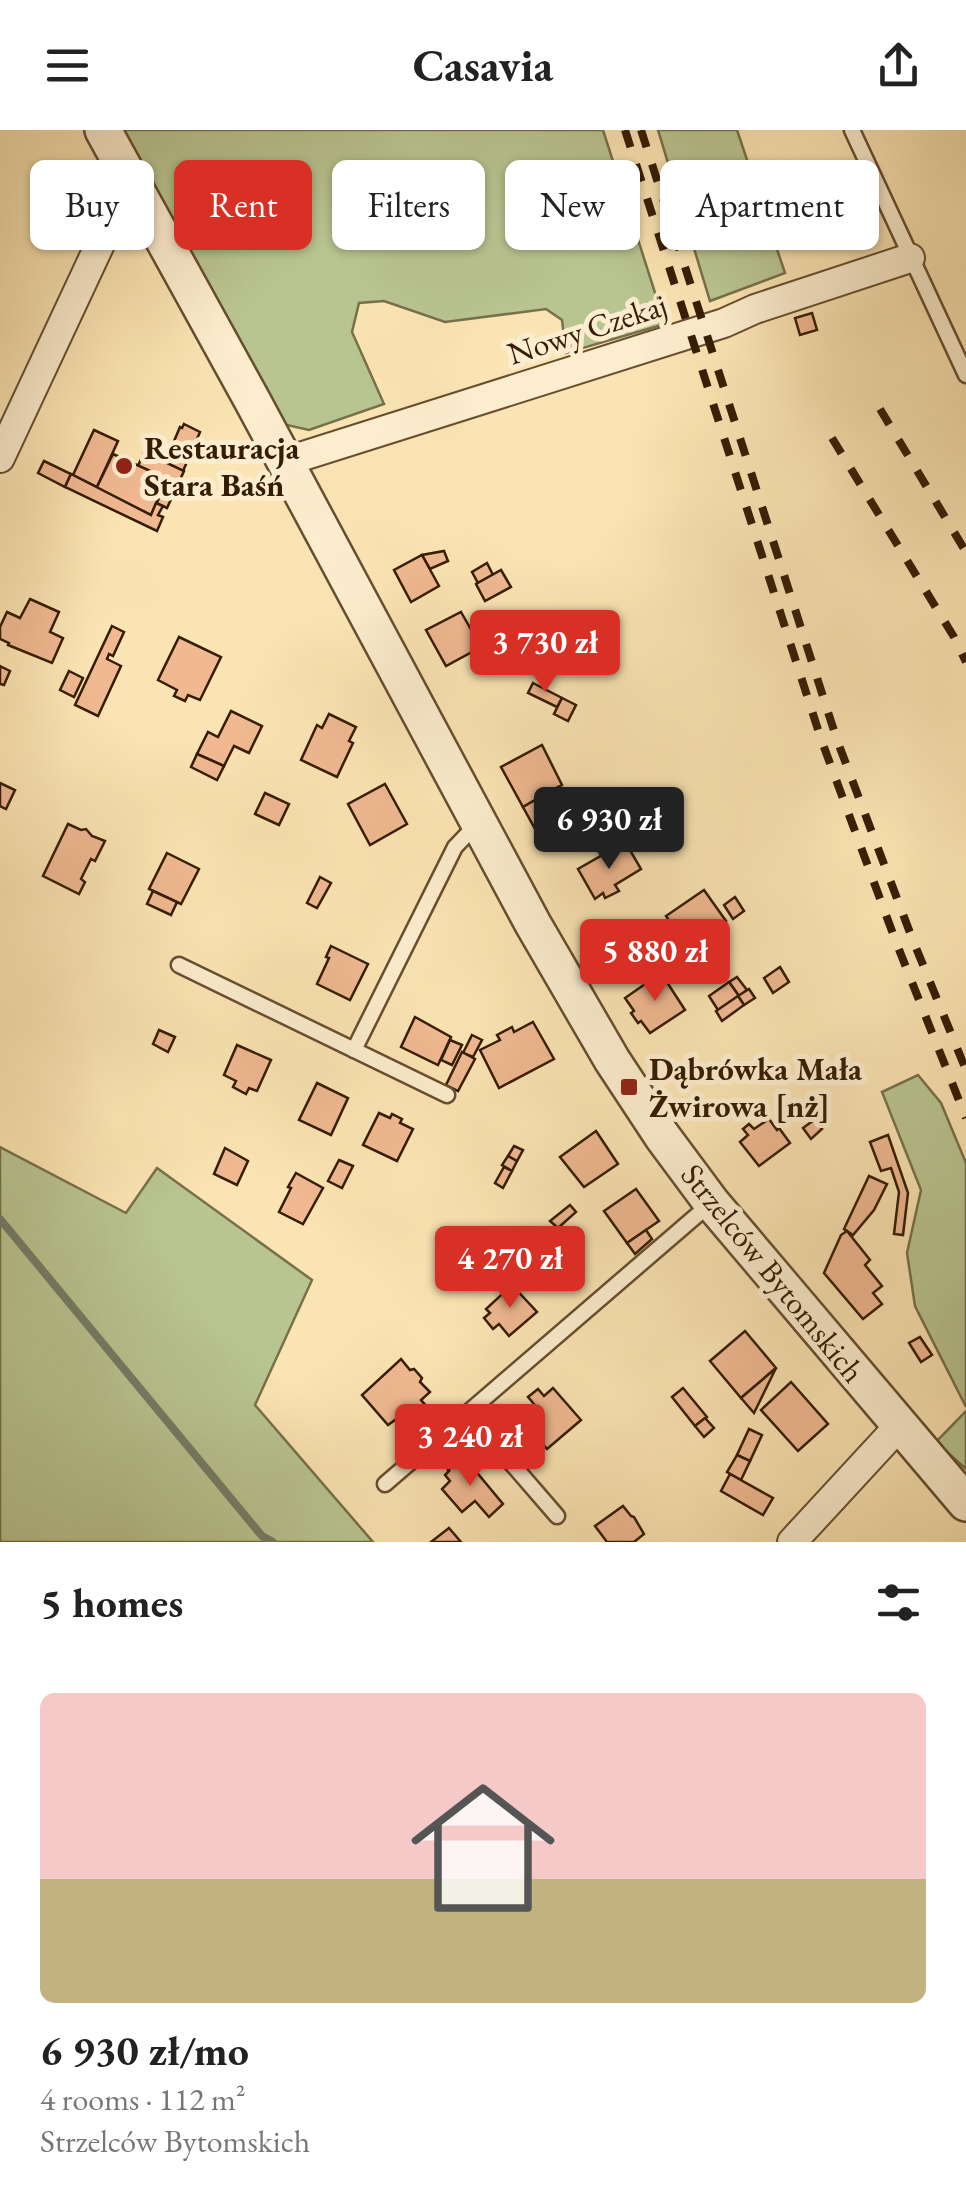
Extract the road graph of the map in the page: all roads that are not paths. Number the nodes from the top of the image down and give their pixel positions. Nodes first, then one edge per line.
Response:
1 (103, 130) edge
2 (852, 130) edge
3 (119, 160) edge
4 (154, 223) edge
5 (97, 250) edge
6 (910, 258) junction
7 (966, 375) edge
8 (0, 458) edge
9 (284, 462) junction
10 (478, 822) junction
11 (179, 965) dead end
12 (354, 1050) junction
13 (447, 1095) dead end
14 (711, 1202) junction
15 (468, 1413) junction
16 (899, 1426) junction
17 (385, 1484) dead end
18 (966, 1503) edge
19 (557, 1516) dead end
20 (792, 1542) edge

1 - 3 street, Strzelców Bytomskich
2 - 6 lane
4 - 9 street, Strzelców Bytomskich
5 - 8 street
6 - 7 lane
6 - 9 street, Nowy Czekaj
9 - 10 street, Strzelców Bytomskich
10 - 12 lane
10 - 14 street, Strzelców Bytomskich
11 - 12 lane
12 - 13 lane
14 - 15 lane
14 - 16 street, Strzelców Bytomskich
15 - 17 lane
15 - 19 lane
16 - 18 street, Strzelców Bytomskich
16 - 20 street

